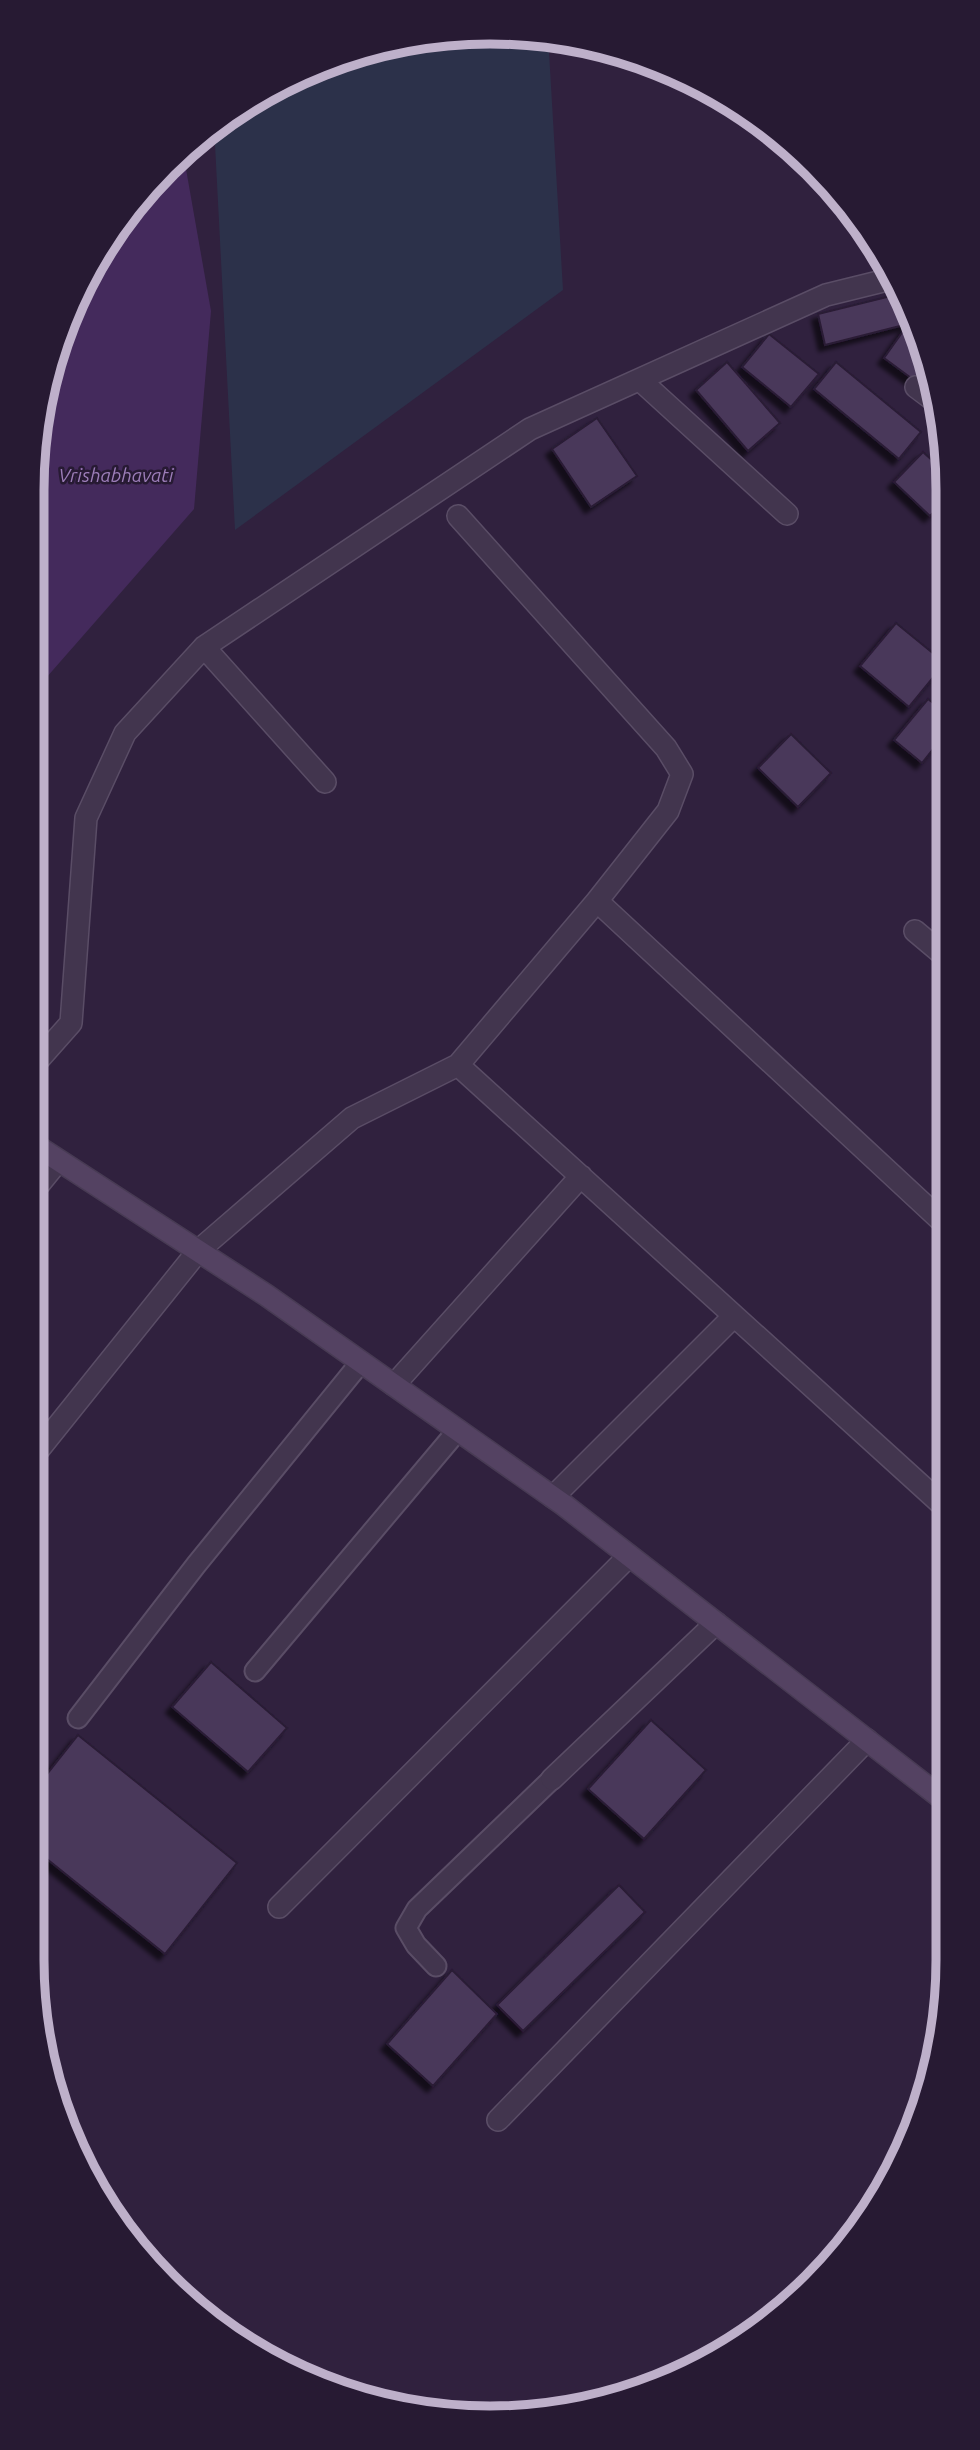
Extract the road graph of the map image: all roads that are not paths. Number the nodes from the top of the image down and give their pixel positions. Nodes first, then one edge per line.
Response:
1 (883, 281) edge
2 (640, 380) junction
3 (916, 387) dead end
4 (926, 394) edge
5 (787, 514) dead end
6 (458, 516) dead end
7 (204, 647) junction
8 (325, 782) dead end
9 (597, 901) junction
10 (915, 930) dead end
11 (936, 948) edge
12 (44, 1053) edge
13 (458, 1065) junction
14 (44, 1151) edge
15 (58, 1161) junction
16 (581, 1176) junction
17 (44, 1178) edge
18 (936, 1216) edge
19 (198, 1251) junction
20 (734, 1316) junction
21 (361, 1362) junction
22 (394, 1385) junction
23 (458, 1430) junction
24 (44, 1443) edge
25 (553, 1497) junction
26 (936, 1499) edge
27 (629, 1556) junction
28 (716, 1623) junction
29 (255, 1671) dead end
30 (78, 1718) dead end
31 (867, 1740) junction
32 (552, 1779) joint
33 (936, 1794) edge
34 (279, 1906) dead end
35 (436, 1966) dead end
36 (498, 2120) dead end

1 - 2 street
2 - 5 street
2 - 7 street
3 - 4 street
6 - 9 street
7 - 8 street
7 - 12 street
9 - 13 street
9 - 18 street
10 - 11 street
13 - 16 street
13 - 19 street
14 - 15 street
15 - 17 street
15 - 19 street
16 - 20 street
16 - 22 street
19 - 21 street
19 - 24 street
20 - 25 street
20 - 26 street
21 - 22 street
21 - 30 lane
22 - 23 street
23 - 25 street
23 - 29 lane
25 - 27 street
27 - 28 street
27 - 34 street
28 - 31 street
28 - 32 street
31 - 33 street
31 - 36 street
32 - 35 lane

